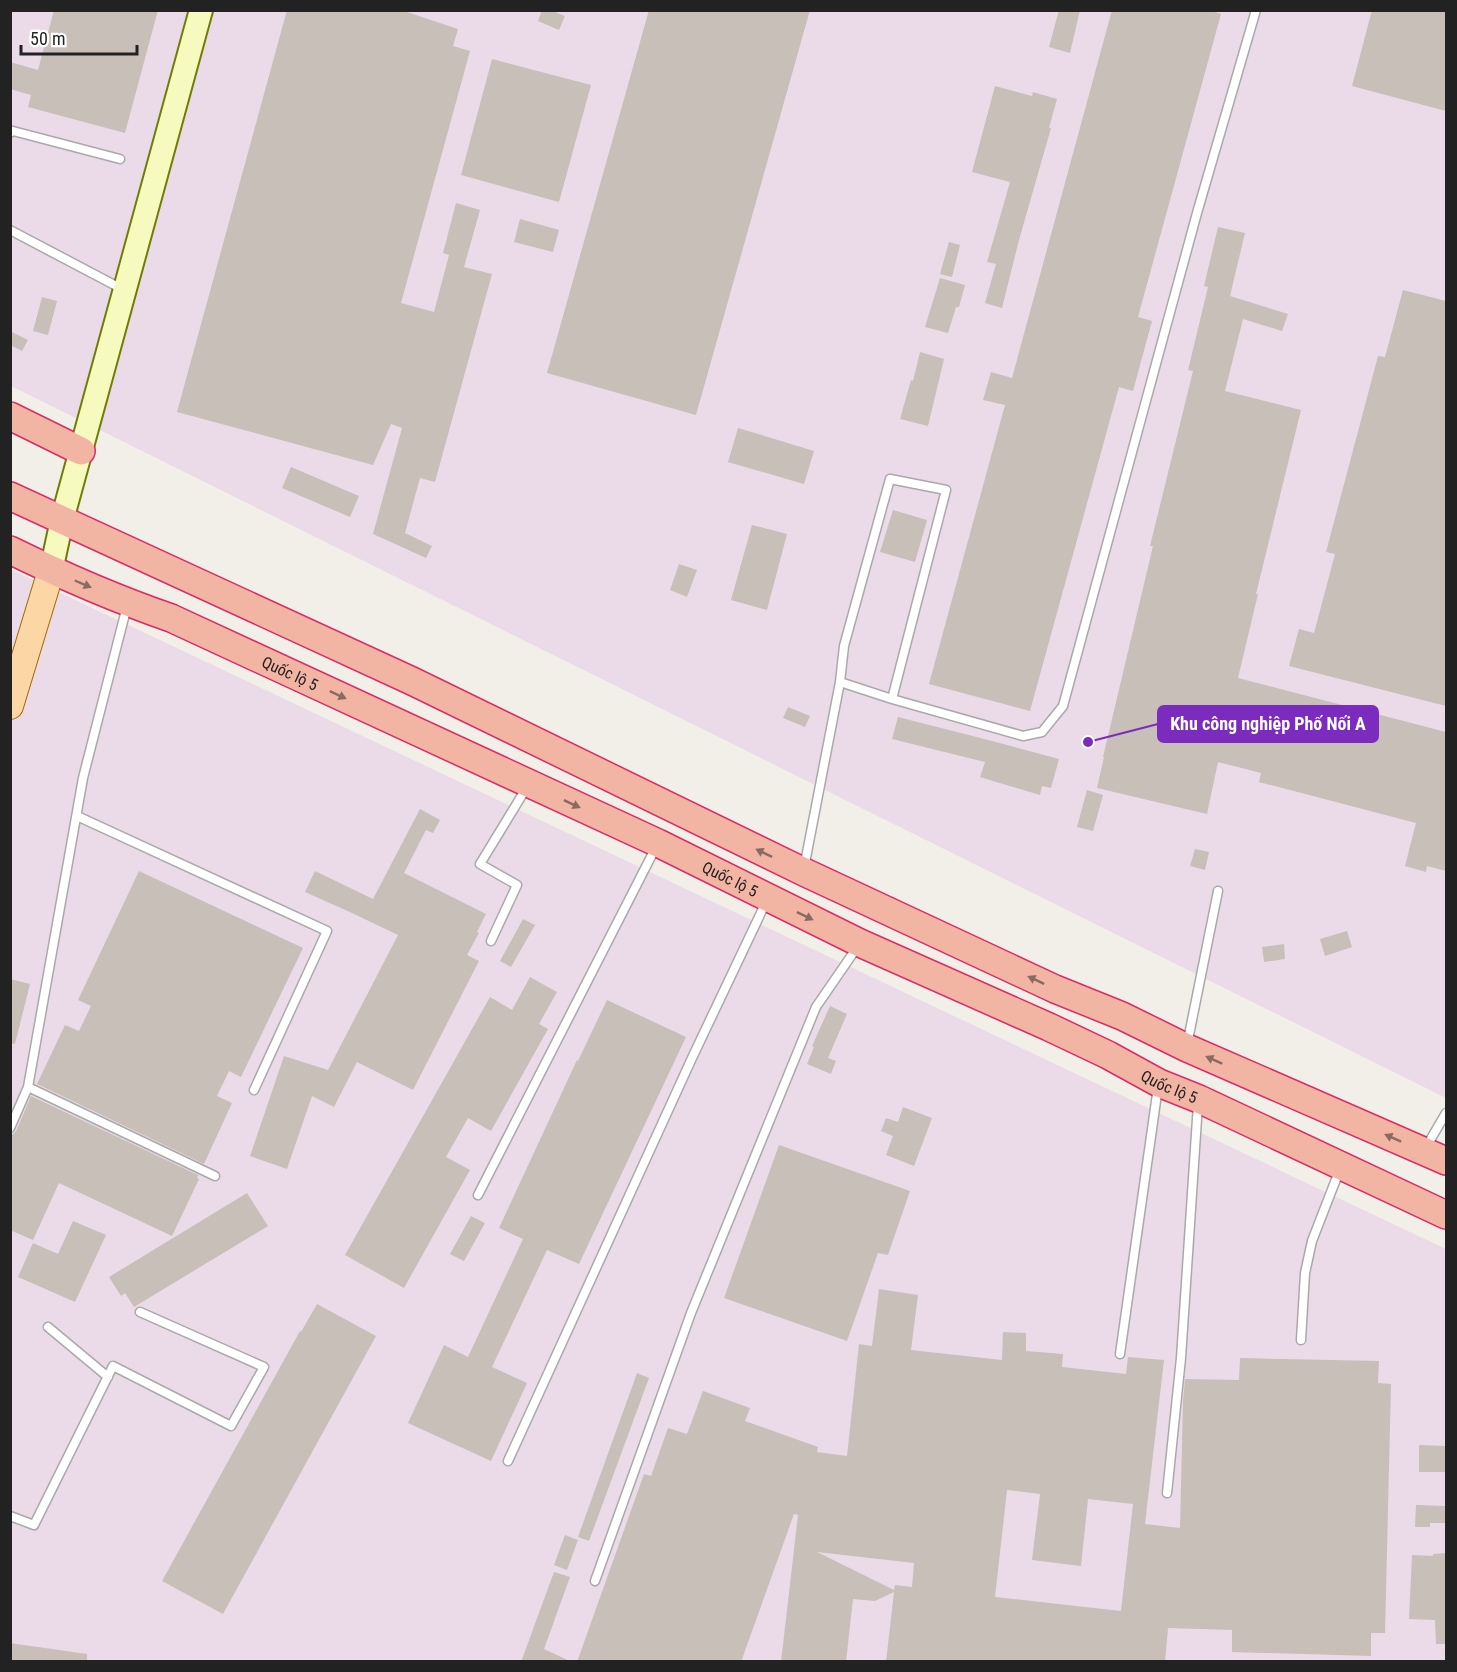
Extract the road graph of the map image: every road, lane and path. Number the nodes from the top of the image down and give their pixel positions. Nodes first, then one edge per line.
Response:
1 (201, 10) edge
2 (1257, 10) edge
3 (10, 133) edge
4 (120, 159) dead end
5 (10, 230) edge
6 (125, 290) junction
7 (10, 416) edge
8 (81, 451) junction
9 (10, 496) edge
10 (62, 520) junction
11 (10, 550) edge
12 (51, 571) junction
13 (128, 603) junction
14 (840, 682) junction
15 (892, 699) junction
16 (10, 706) edge
17 (528, 784) junction
18 (77, 816) junction
19 (658, 843) junction
20 (804, 872) junction
21 (1218, 891) dead end
22 (768, 898) junction
23 (491, 941) dead end
24 (860, 943) junction
25 (1187, 1048) junction
26 (1159, 1083) junction
27 (28, 1087) junction
28 (254, 1090) dead end
29 (1199, 1099) junction
30 (1446, 1113) edge
31 (10, 1128) edge
32 (1435, 1156) edge
33 (1341, 1166) junction
34 (215, 1176) dead end
35 (478, 1195) dead end
36 (1446, 1215) edge
37 (140, 1312) dead end
38 (48, 1327) dead end
39 (1301, 1340) dead end
40 (1120, 1354) dead end
41 (108, 1377) junction
42 (508, 1461) dead end
43 (1167, 1492) dead end
44 (10, 1516) edge
45 (595, 1581) dead end

1 - 6 main road
2 - 15 lane
3 - 4 lane
5 - 6 lane
6 - 8 main road
7 - 8 highway
8 - 10 main road
9 - 10 highway
10 - 12 main road
20 -> 10 highway
11 - 12 highway, Quốc lộ 5
12 -> 13 highway, Quốc lộ 5
12 - 16 main road
13 -> 17 highway, Quốc lộ 5
13 - 18 lane
14 - 15 lane
14 - 15 lane
14 - 20 lane
17 -> 19 highway, Quốc lộ 5
17 - 23 lane
18 - 27 lane
18 - 28 lane
19 - 22 highway, Quốc lộ 5
19 - 35 lane
25 -> 20 highway
21 - 25 lane
22 -> 24 highway, Quốc lộ 5
22 - 42 lane
24 - 26 highway, Quốc lộ 5
24 - 45 lane
32 -> 25 highway
26 - 29 highway, Quốc lộ 5
26 - 40 lane
27 - 31 lane
27 - 34 lane
29 - 33 highway, Quốc lộ 5
29 - 43 lane
30 - 32 lane
33 - 36 highway, Quốc lộ 5
33 - 39 lane
37 - 41 lane
38 - 41 lane
41 - 44 lane

